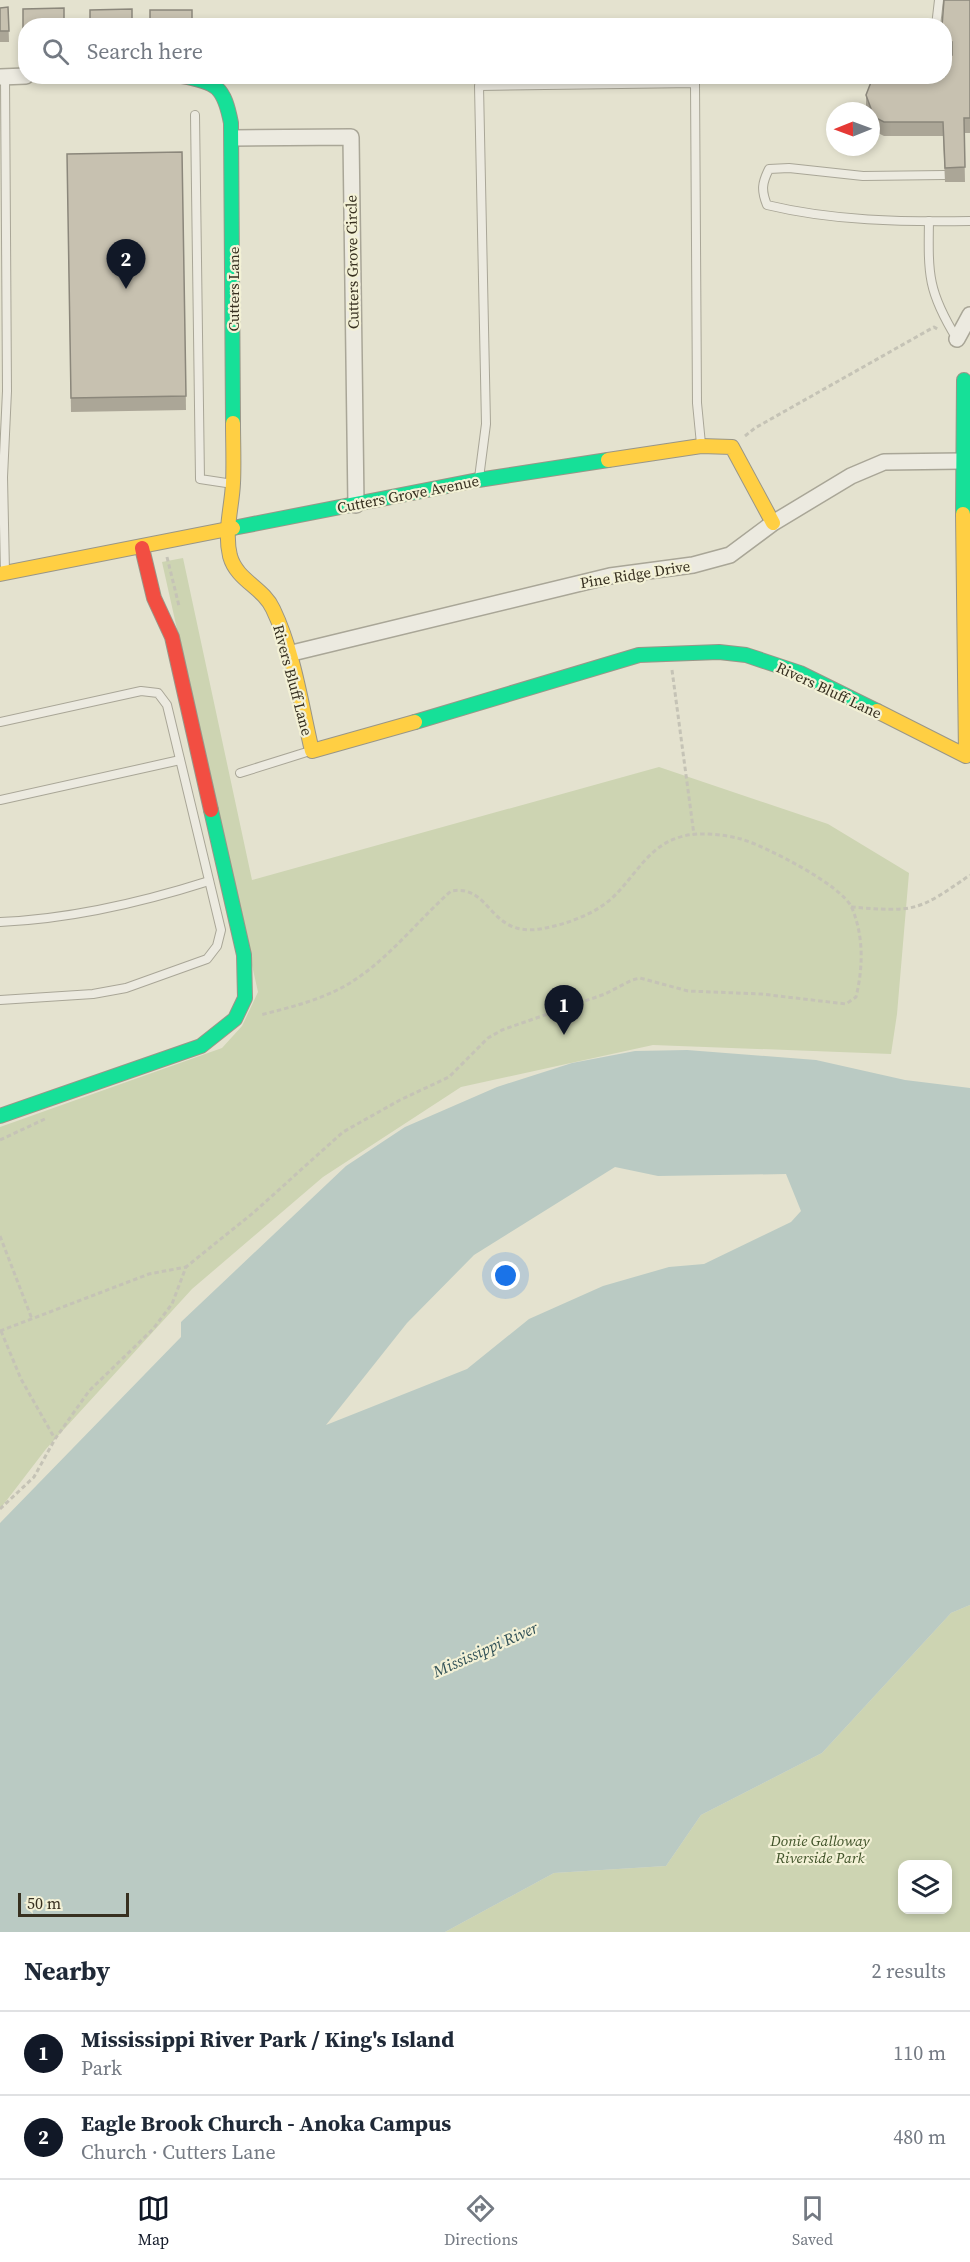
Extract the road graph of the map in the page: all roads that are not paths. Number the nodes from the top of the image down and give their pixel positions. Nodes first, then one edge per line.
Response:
1 (939, 0) edge
2 (937, 18) edge
3 (18, 76) edge
4 (2, 77) edge
5 (214, 84) edge
6 (623, 84) edge
7 (695, 84) edge
8 (195, 115) dead end
9 (233, 138) junction
10 (945, 175) edge
11 (929, 221) junction
12 (970, 221) edge
13 (970, 315) edge
14 (957, 339) joint
15 (964, 380) dead end
16 (3, 391) edge
17 (701, 446) junction
18 (962, 461) junction
19 (478, 480) junction
20 (233, 484) junction
21 (356, 505) junction
22 (773, 524) junction
23 (228, 530) junction
24 (142, 548) junction
25 (2, 574) edge
26 (288, 654) junction
27 (0, 722) edge
28 (312, 751) junction
29 (180, 760) junction
30 (240, 773) dead end
31 (0, 800) edge
32 (209, 881) junction
33 (0, 922) edge
34 (0, 1000) edge
35 (0, 1116) edge

1 - 2 lane
3 - 4 street
4 - 16 lane
5 - 9 street, Cutters Lane
6 - 19 lane
7 - 17 lane
8 - 20 lane
9 - 20 street, Cutters Lane
9 - 21 street, Cutters Grove Circle
10 - 11 lane
11 - 12 lane
11 - 14 lane
13 - 14 street
15 - 18 street, Rivers Bluff Lane
16 - 25 lane
17 - 19 street, Cutters Grove Avenue
17 - 22 street, Cutters Grove Avenue
18 - 22 street, Pine Ridge Drive
18 - 28 street, Rivers Bluff Lane
19 - 21 street, Cutters Grove Avenue
20 - 23 street, Cutters Lane
21 - 23 street, Cutters Grove Avenue
22 - 26 street, Pine Ridge Drive
23 - 24 street, Cutters Grove Avenue
23 - 26 street, Rivers Bluff Lane
24 - 25 street, Cutters Grove Avenue
24 - 35 street
26 - 28 street, Rivers Bluff Lane
27 - 29 lane
28 - 30 lane
29 - 31 lane
29 - 32 lane
32 - 33 lane
32 - 34 lane

